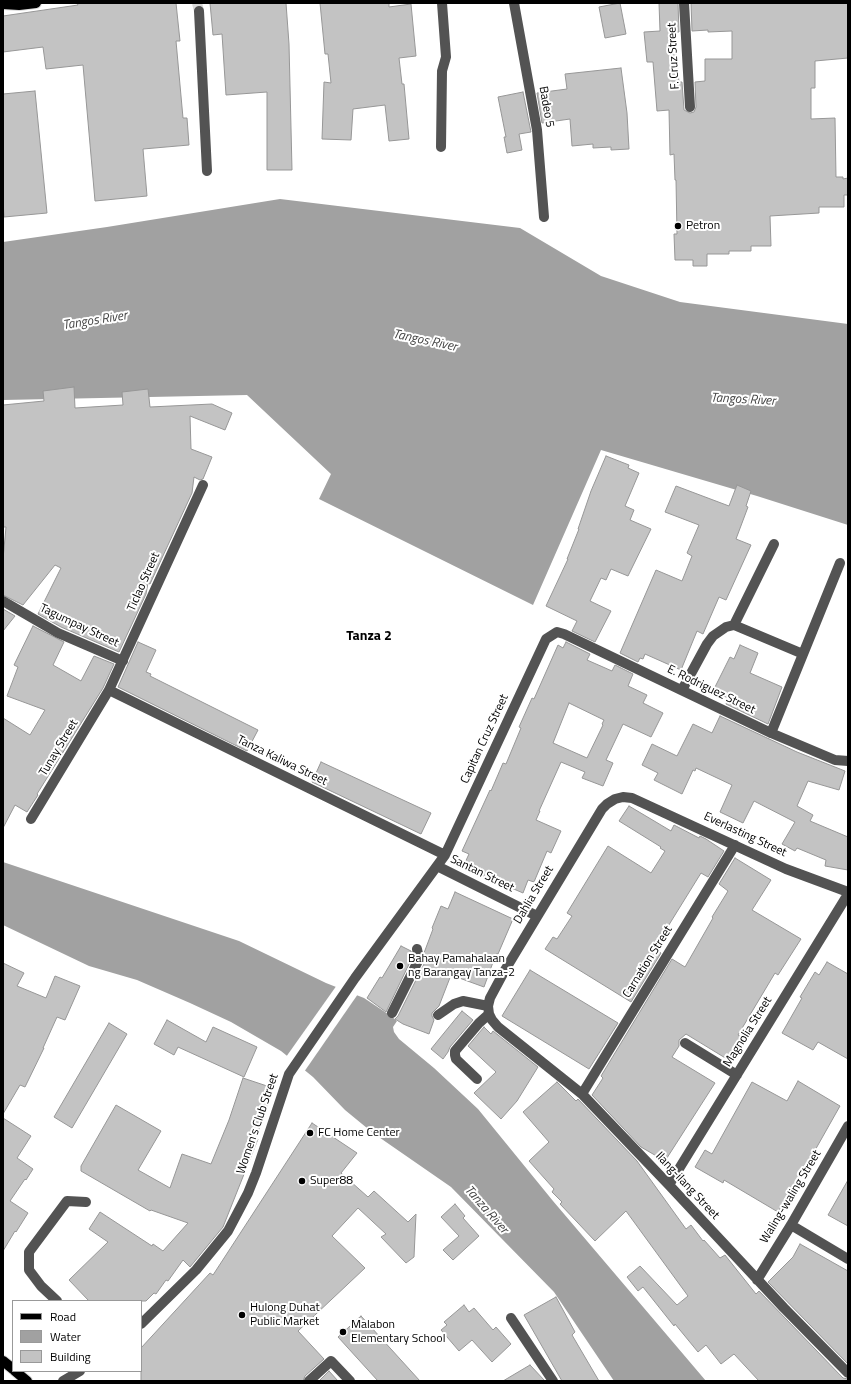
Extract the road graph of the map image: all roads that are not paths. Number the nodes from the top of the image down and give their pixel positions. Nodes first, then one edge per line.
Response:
1 (6, 3) edge
2 (36, 3) edge
3 (442, 3) edge
4 (514, 3) edge
5 (684, 3) edge
6 (199, 11) tunnel mouth
7 (690, 107) dead end
8 (441, 147) dead end
9 (207, 171) dead end
10 (544, 217) dead end
11 (202, 485) dead end
12 (774, 544) dead end
13 (840, 563) dead end
14 (3, 601) edge
15 (734, 625) junction
16 (564, 634) joint
17 (803, 654) junction
18 (123, 661) junction
19 (109, 690) junction
20 (682, 690) junction
21 (771, 733) junction
22 (848, 761) edge
23 (632, 798) joint
24 (31, 819) dead end
25 (736, 845) junction
26 (445, 855) junction
27 (437, 866) junction
28 (848, 893) edge
29 (537, 916) junction
30 (417, 949) dead end
31 (489, 1010) junction
32 (392, 1013) dead end
33 (438, 1015) dead end
34 (685, 1043) dead end
35 (737, 1075) junction
36 (477, 1079) dead end
37 (582, 1094) junction
38 (848, 1126) edge
39 (669, 1185) junction
40 (86, 1202) dead end
41 (791, 1225) junction
42 (848, 1259) edge
43 (757, 1280) junction
44 (56, 1300) edge
45 (511, 1318) dead end
46 (142, 1323) edge
47 (3, 1361) edge
48 (12, 1368) edge
49 (16, 1372) edge
50 (78, 1372) edge
51 (848, 1373) edge
52 (27, 1381) edge
53 (63, 1381) edge
54 (309, 1381) edge
55 (350, 1381) edge
56 (553, 1381) edge

1 - 2 main road
3 - 8 street
4 - 10 street, Badeo 5
5 - 7 street, F. Cruz Street
6 - 9 street
11 - 18 street, Ticlao Street
12 - 15 street
13 - 17 street
14 - 18 street, Tagumpay Street
15 - 17 street
15 - 20 street
16 - 20 street, E. Rodriguez Street
16 - 26 street, Capitan Cruz Street
17 - 21 street
18 - 19 street, Ticlao Street
19 - 24 street, Tunay Street
19 - 26 street, Tanza Kaliwa Street
20 - 21 street, E. Rodriguez Street
21 - 22 street, E. Rodriguez Street
23 - 25 street, Everlasting Street
23 - 29 street, Dahlia Street
25 - 28 street, Everlasting Street
25 - 37 street, Carnation Street
26 - 27 street, Capitan Cruz Street
27 - 29 street, Santan Street
27 - 46 street, Women's Club Street
28 - 35 street, Magnolia Street
29 - 31 street, Dahlia Street
30 - 32 street
31 - 33 street
31 - 36 street
31 - 37 street, Ilang-ilang Street
34 - 35 street
35 - 39 street, Magnolia Street
37 - 39 street, Ilang-ilang Street
38 - 41 street, Waling-waling Street
39 - 43 street, Ilang-ilang Street
40 - 44 street
41 - 42 street
41 - 43 street, Waling-waling Street
43 - 51 street, Ilang-ilang Street
45 - 56 street
47 - 48 main road
49 - 52 main road
50 - 53 street
54 - 55 street

